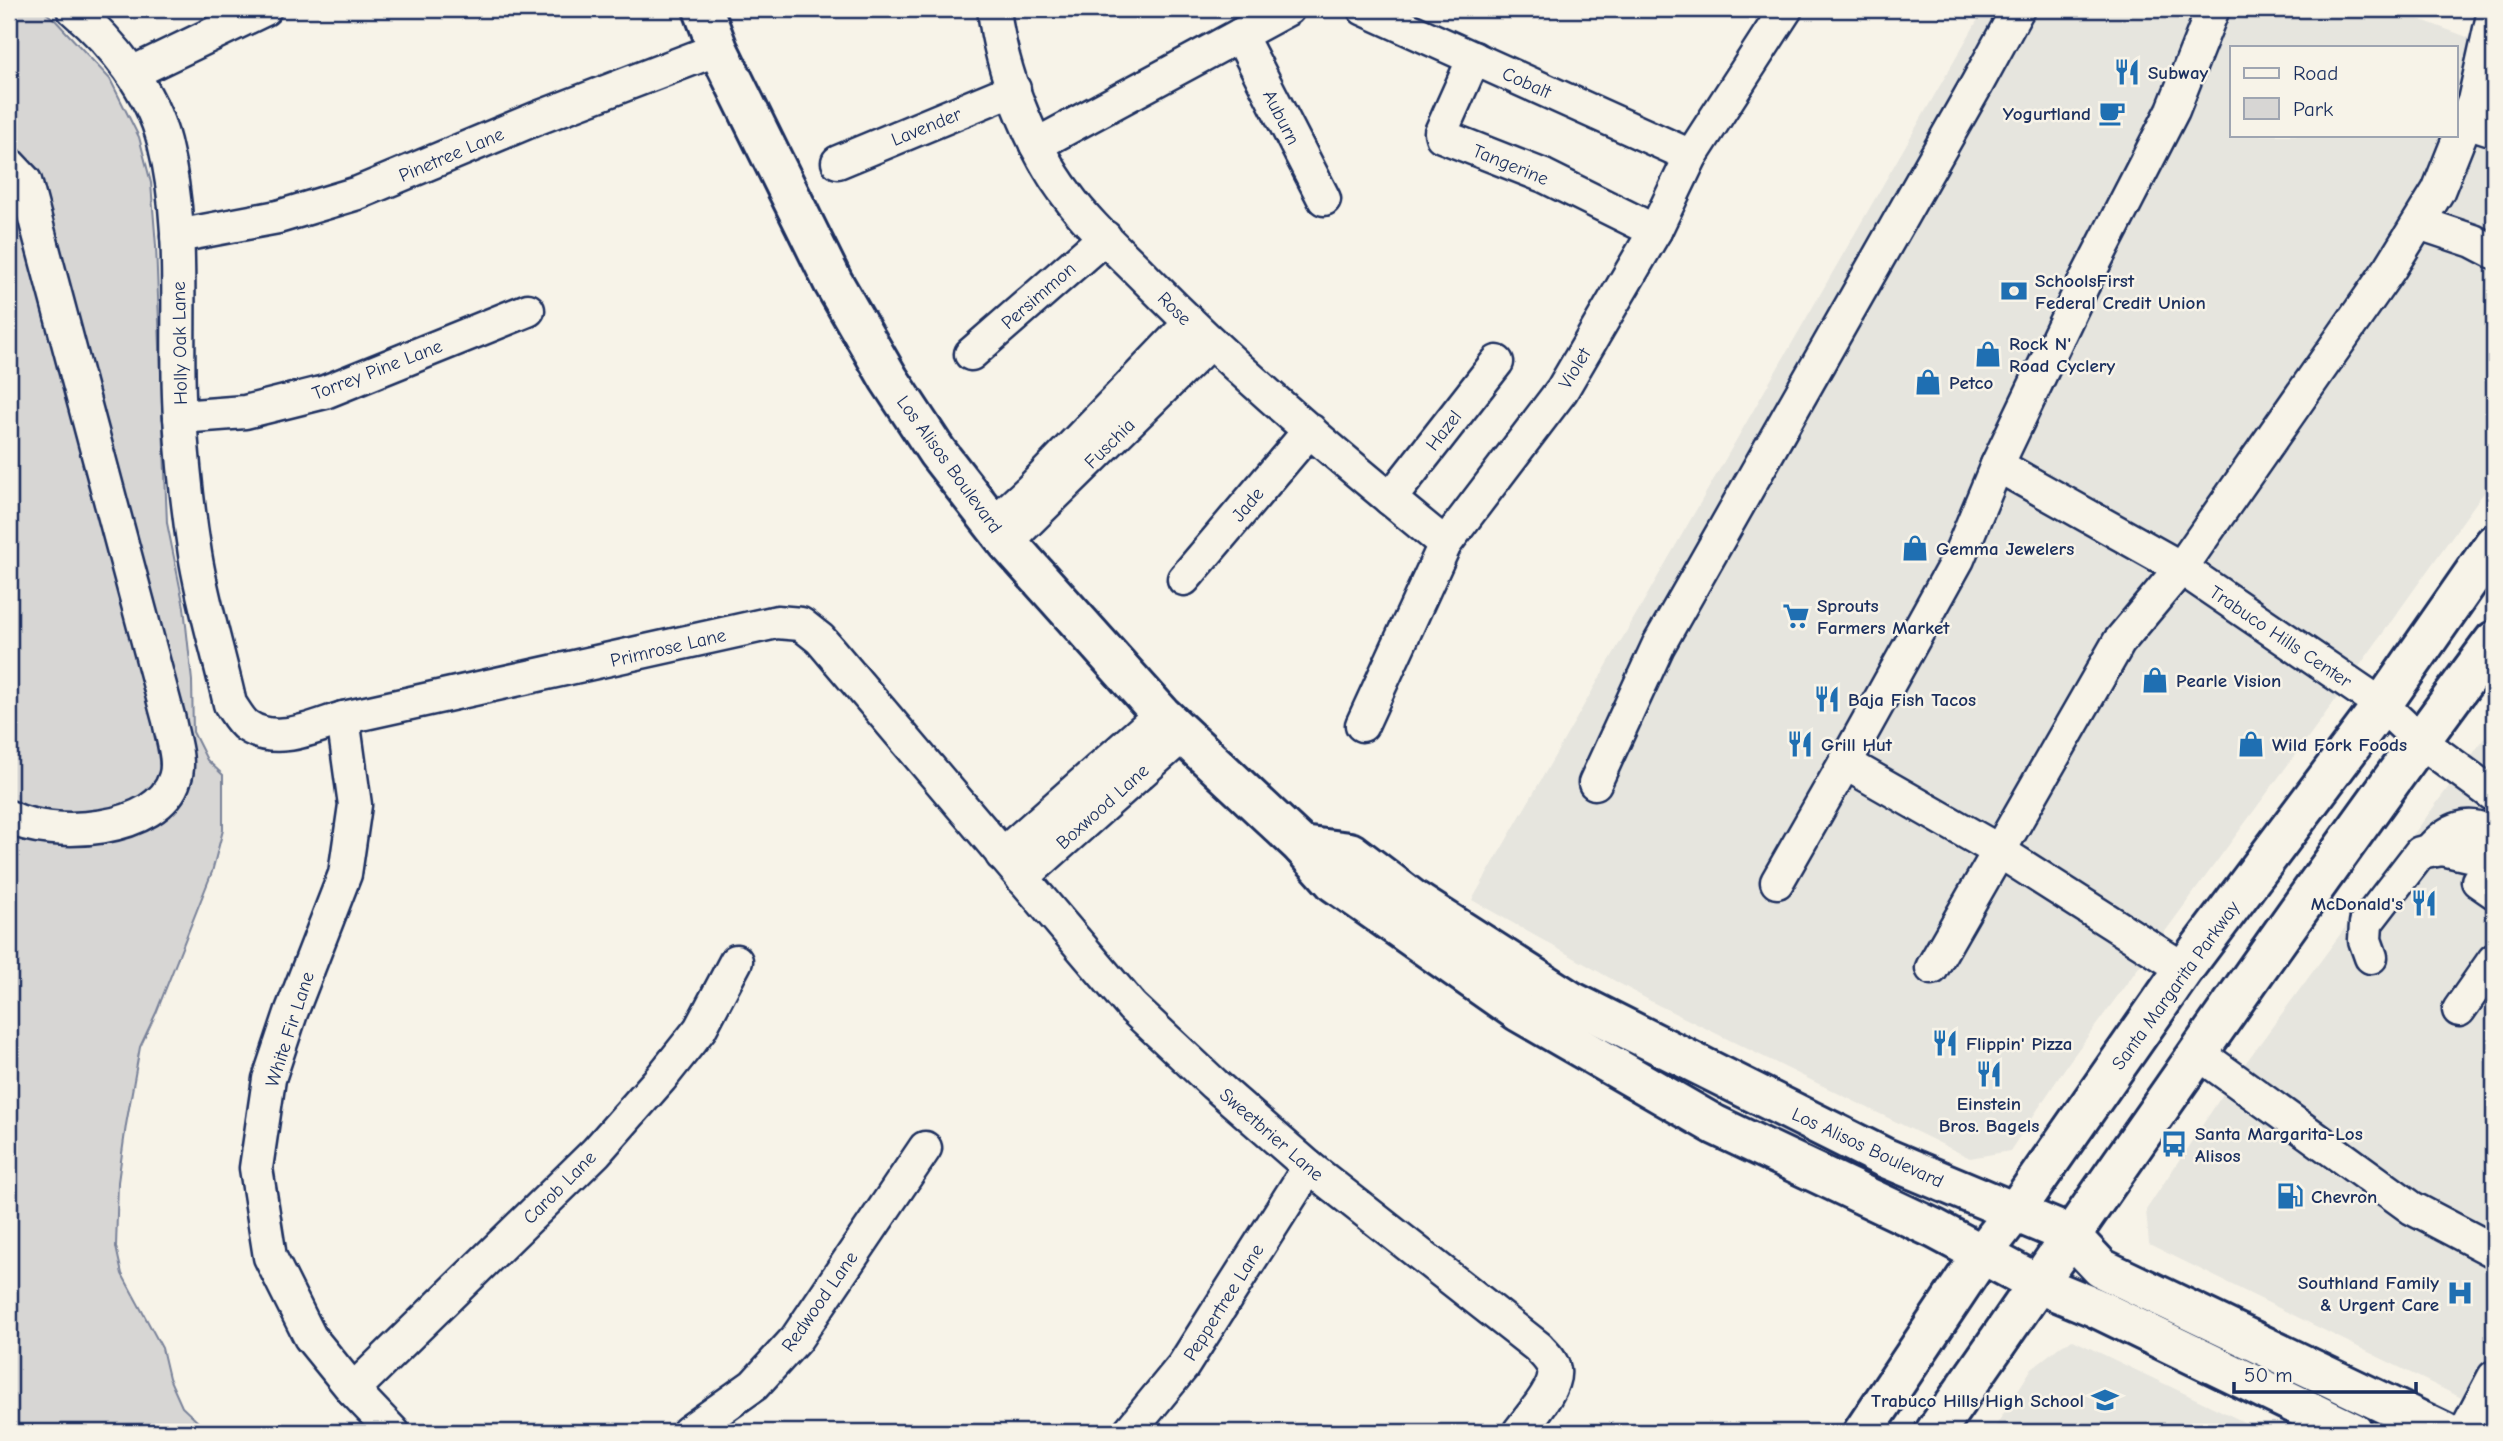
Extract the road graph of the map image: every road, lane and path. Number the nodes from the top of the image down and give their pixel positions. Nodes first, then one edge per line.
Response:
1 (73, 9) edge
2 (265, 9) edge
3 (703, 9) edge
4 (994, 9) edge
5 (1288, 9) edge
6 (1364, 9) edge
7 (2018, 9) edge
8 (2213, 9) edge
9 (2494, 11) edge
10 (1773, 14) edge
11 (1240, 35) junction
12 (718, 48) junction
13 (1474, 58) junction
14 (132, 73) junction
15 (1014, 89) junction
16 (2480, 126) edge
17 (1036, 145) junction
18 (1691, 156) junction
19 (838, 162) dead end
20 (9, 164) edge
21 (1324, 199) dead end
22 (2418, 223) junction
23 (1655, 231) junction
24 (177, 236) junction
25 (1105, 237) junction
26 (2494, 252) edge
27 (528, 310) dead end
28 (1199, 333) junction
29 (971, 354) dead end
30 (1497, 362) dead end
31 (180, 416) junction
32 (1310, 429) junction
33 (1997, 465) junction
34 (1390, 499) junction
35 (1000, 533) junction
36 (1445, 544) junction
37 (2494, 544) edge
38 (2181, 568) junction
39 (1184, 579) dead end
40 (2494, 641) edge
41 (230, 704) joint
42 (2382, 705) junction
43 (344, 718) junction
44 (1172, 724) junction
45 (1362, 725) dead end
46 (2420, 741) junction
47 (1845, 763) junction
48 (1595, 783) dead end
49 (2494, 795) edge
50 (9, 817) edge
51 (2494, 838) edge
52 (1301, 846) junction
53 (2430, 850) junction
54 (1999, 851) junction
55 (1013, 868) junction
56 (2489, 878) edge
57 (1777, 882) dead end
58 (2371, 957) dead end
59 (2494, 960) edge
60 (736, 961) dead end
61 (1932, 968) dead end
62 (2184, 969) junction
63 (2459, 1010) dead end
64 (2198, 1053) junction
65 (925, 1147) dead end
66 (1309, 1167) junction
67 (2014, 1213) junction
68 (2070, 1235) junction
69 (2494, 1251) edge
70 (1982, 1254) junction
71 (2038, 1284) junction
72 (2494, 1377) edge
73 (353, 1390) junction
74 (2336, 1429) edge
75 (393, 1432) edge
76 (688, 1432) edge
77 (1129, 1432) edge
78 (1519, 1432) edge
79 (1863, 1432) edge
80 (1935, 1432) edge
81 (2444, 1432) edge
82 (2465, 1432) edge

1 - 14 street, Holly Oak Lane
2 - 14 street
3 - 12 main road, Los Alisos Boulevard
4 - 15 street, Rose
5 - 11 street
6 - 13 street, Cobalt
7 - 48 street
8 - 33 street
9 - 16 street
10 - 18 street, Violet
11 - 17 street
11 - 21 street, Auburn
12 - 24 street, Pinetree Lane
12 - 35 main road, Los Alisos Boulevard
13 - 18 street, Cobalt
13 - 23 street, Tangerine
14 - 24 street, Holly Oak Lane
15 - 17 street, Rose
15 - 19 street, Lavender
16 - 22 street
17 - 25 street, Rose
18 - 23 street, Violet
20 - 50 street
22 - 26 street
22 - 38 street
23 - 36 street, Violet
24 - 31 street, Holly Oak Lane
25 - 28 street, Rose
25 - 29 street, Persimmon
27 - 31 street, Torrey Pine Lane
28 - 32 street, Rose
28 - 35 street, Fuschia
30 - 34 street, Hazel
31 - 41 street, Holly Oak Lane
32 - 34 street, Rose
32 - 39 street, Jade
33 - 38 street, Trabuco Hills Center
33 - 47 street
34 - 36 street, Rose
35 - 44 main road, Los Alisos Boulevard
36 - 45 street, Violet
37 - 42 main road, Santa Margarita Parkway
38 - 42 street, Trabuco Hills Center
38 - 54 street
40 - 46 main road
41 - 43 street, Primrose Lane
42 - 46 street, Trabuco Hills Center
42 - 62 main road, Santa Margarita Parkway
43 - 55 street, Primrose Lane
43 - 73 street, White Fir Lane
44 - 52 main road, Los Alisos Boulevard
44 - 55 street, Boxwood Lane
46 - 49 street, Trabuco Hills Center
46 - 64 main road
47 - 54 street
47 - 57 street
51 - 53 street
52 - 67 main road, Los Alisos Boulevard
52 - 70 main road, Los Alisos Boulevard
53 - 56 street
53 - 58 street
54 - 61 street
54 - 62 street
55 - 66 street, Sweetbrier Lane
59 - 63 street
60 - 73 street, Carob Lane
62 - 67 main road, Santa Margarita Parkway
64 - 68 main road
64 - 69 street
65 - 76 street, Redwood Lane
66 - 77 street, Peppertree Lane
66 - 78 street, Sweetbrier Lane
67 - 68 main road, Los Alisos Boulevard
67 - 70 main road, Santa Margarita Parkway
68 - 71 main road
68 - 81 main road, Los Alisos Boulevard
70 - 71 main road, Los Alisos Boulevard
70 - 79 main road, Santa Margarita Parkway
71 - 74 main road, Los Alisos Boulevard
71 - 80 main road
72 - 82 street
73 - 75 street, White Fir Lane

